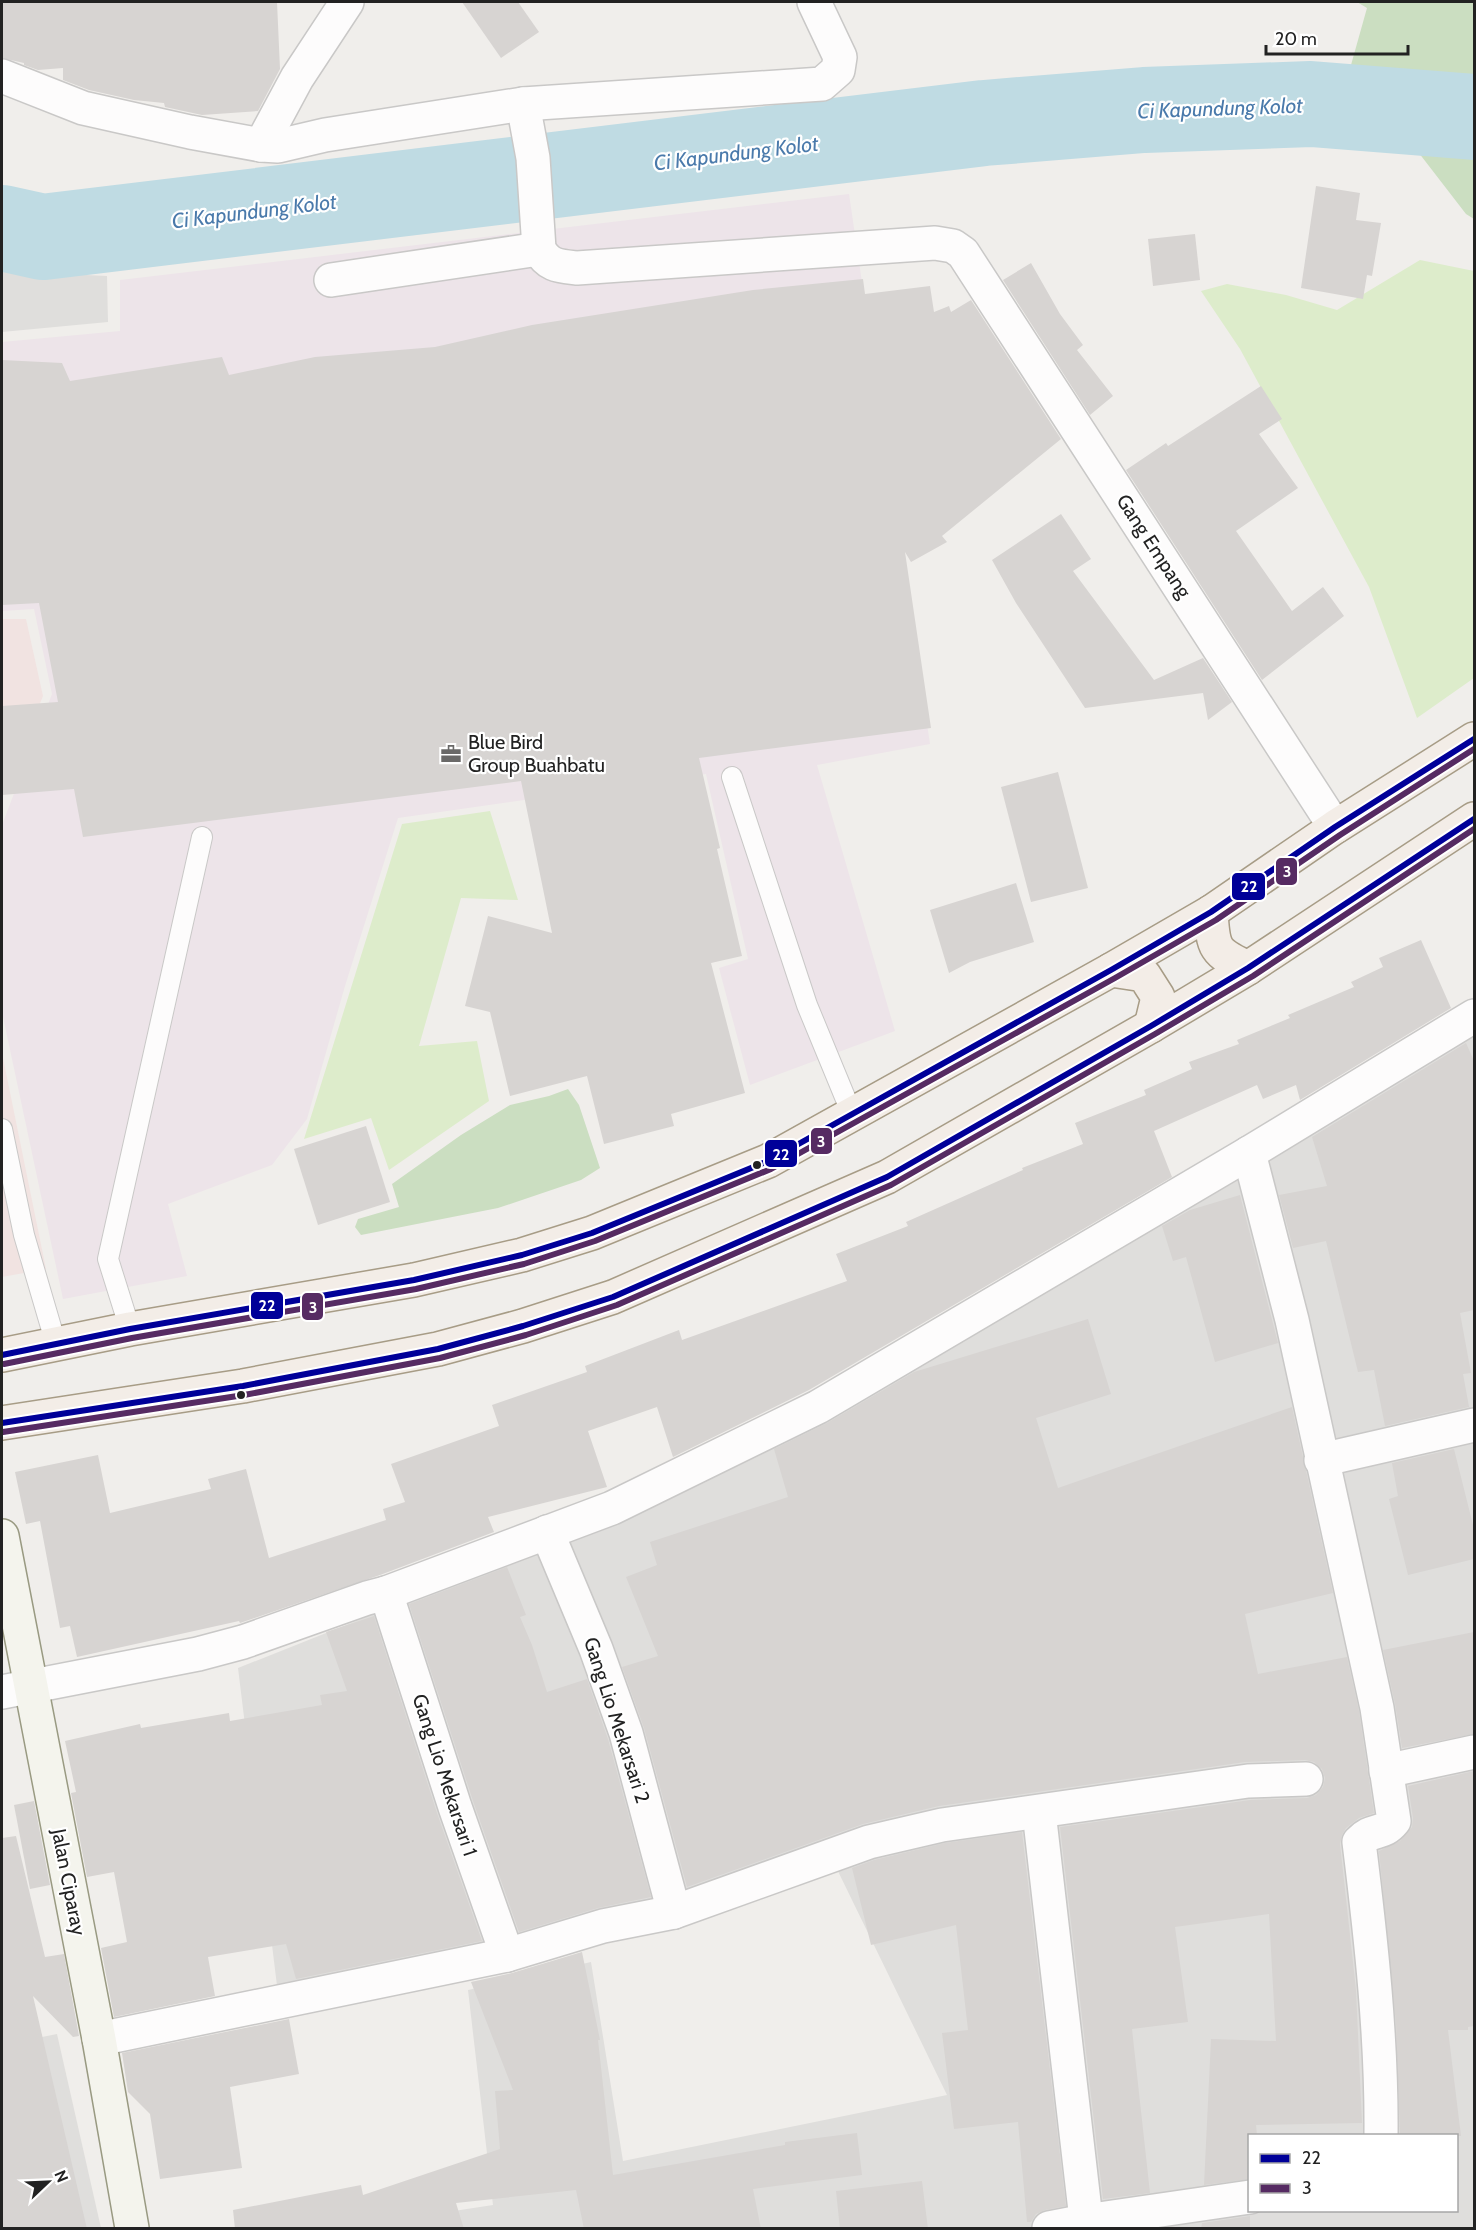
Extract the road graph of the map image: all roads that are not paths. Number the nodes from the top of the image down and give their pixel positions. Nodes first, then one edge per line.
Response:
1 (347, 2) edge
2 (814, 2) edge
3 (2, 76) edge
4 (524, 104) junction
5 (269, 146) junction
6 (538, 237) junction
7 (331, 280) dead end
8 (1474, 739) edge
9 (732, 777) dead end
10 (1474, 819) edge
11 (1335, 827) junction
12 (202, 837) dead end
13 (1211, 912) junction
14 (1248, 968) junction
15 (1111, 970) junction
16 (1474, 1016) edge
17 (1151, 1026) junction
18 (852, 1114) junction
19 (2, 1129) edge
20 (1249, 1153) junction
21 (130, 1329) junction
22 (56, 1344) junction
23 (2, 1355) edge
24 (2, 1423) edge
25 (1474, 1425) edge
26 (1321, 1460) junction
27 (546, 1532) junction
28 (2, 1536) edge
29 (386, 1593) junction
30 (16, 1689) edge
31 (1474, 1752) edge
32 (1386, 1771) junction
33 (1306, 1779) dead end
34 (1039, 1812) junction
35 (674, 1912) junction
36 (507, 1955) junction
37 (99, 2039) junction
38 (1381, 2134) edge
39 (1248, 2197) edge
40 (1086, 2225) edge
41 (132, 2229) edge
42 (1049, 2229) edge

1 - 5 street
2 - 4 street
3 - 5 street
4 - 5 street
4 - 6 street
6 - 7 street
6 - 11 street, Gang Empang
8 - 11 main road
9 - 18 lane
10 - 14 main road
11 - 13 main road
12 - 21 lane
13 - 14 main road
13 - 15 main road
14 - 17 main road
15 - 17 main road
15 - 18 main road
16 - 20 street
17 - 24 main road
18 - 21 main road
19 - 22 lane
20 - 26 street
20 - 27 street
21 - 22 main road
22 - 23 main road
25 - 26 street
26 - 32 street
27 - 29 street
27 - 35 street, Gang Lio Mekarsari 2
28 - 30 street, Jalan Ciparay
29 - 30 street
29 - 36 street, Gang Lio Mekarsari 1
30 - 37 street, Jalan Ciparay
31 - 32 street
32 - 38 street
33 - 34 street
34 - 35 street
34 - 40 street
35 - 36 street
36 - 37 street
37 - 41 street, Jalan Ciparay
39 - 40 street
40 - 42 street

